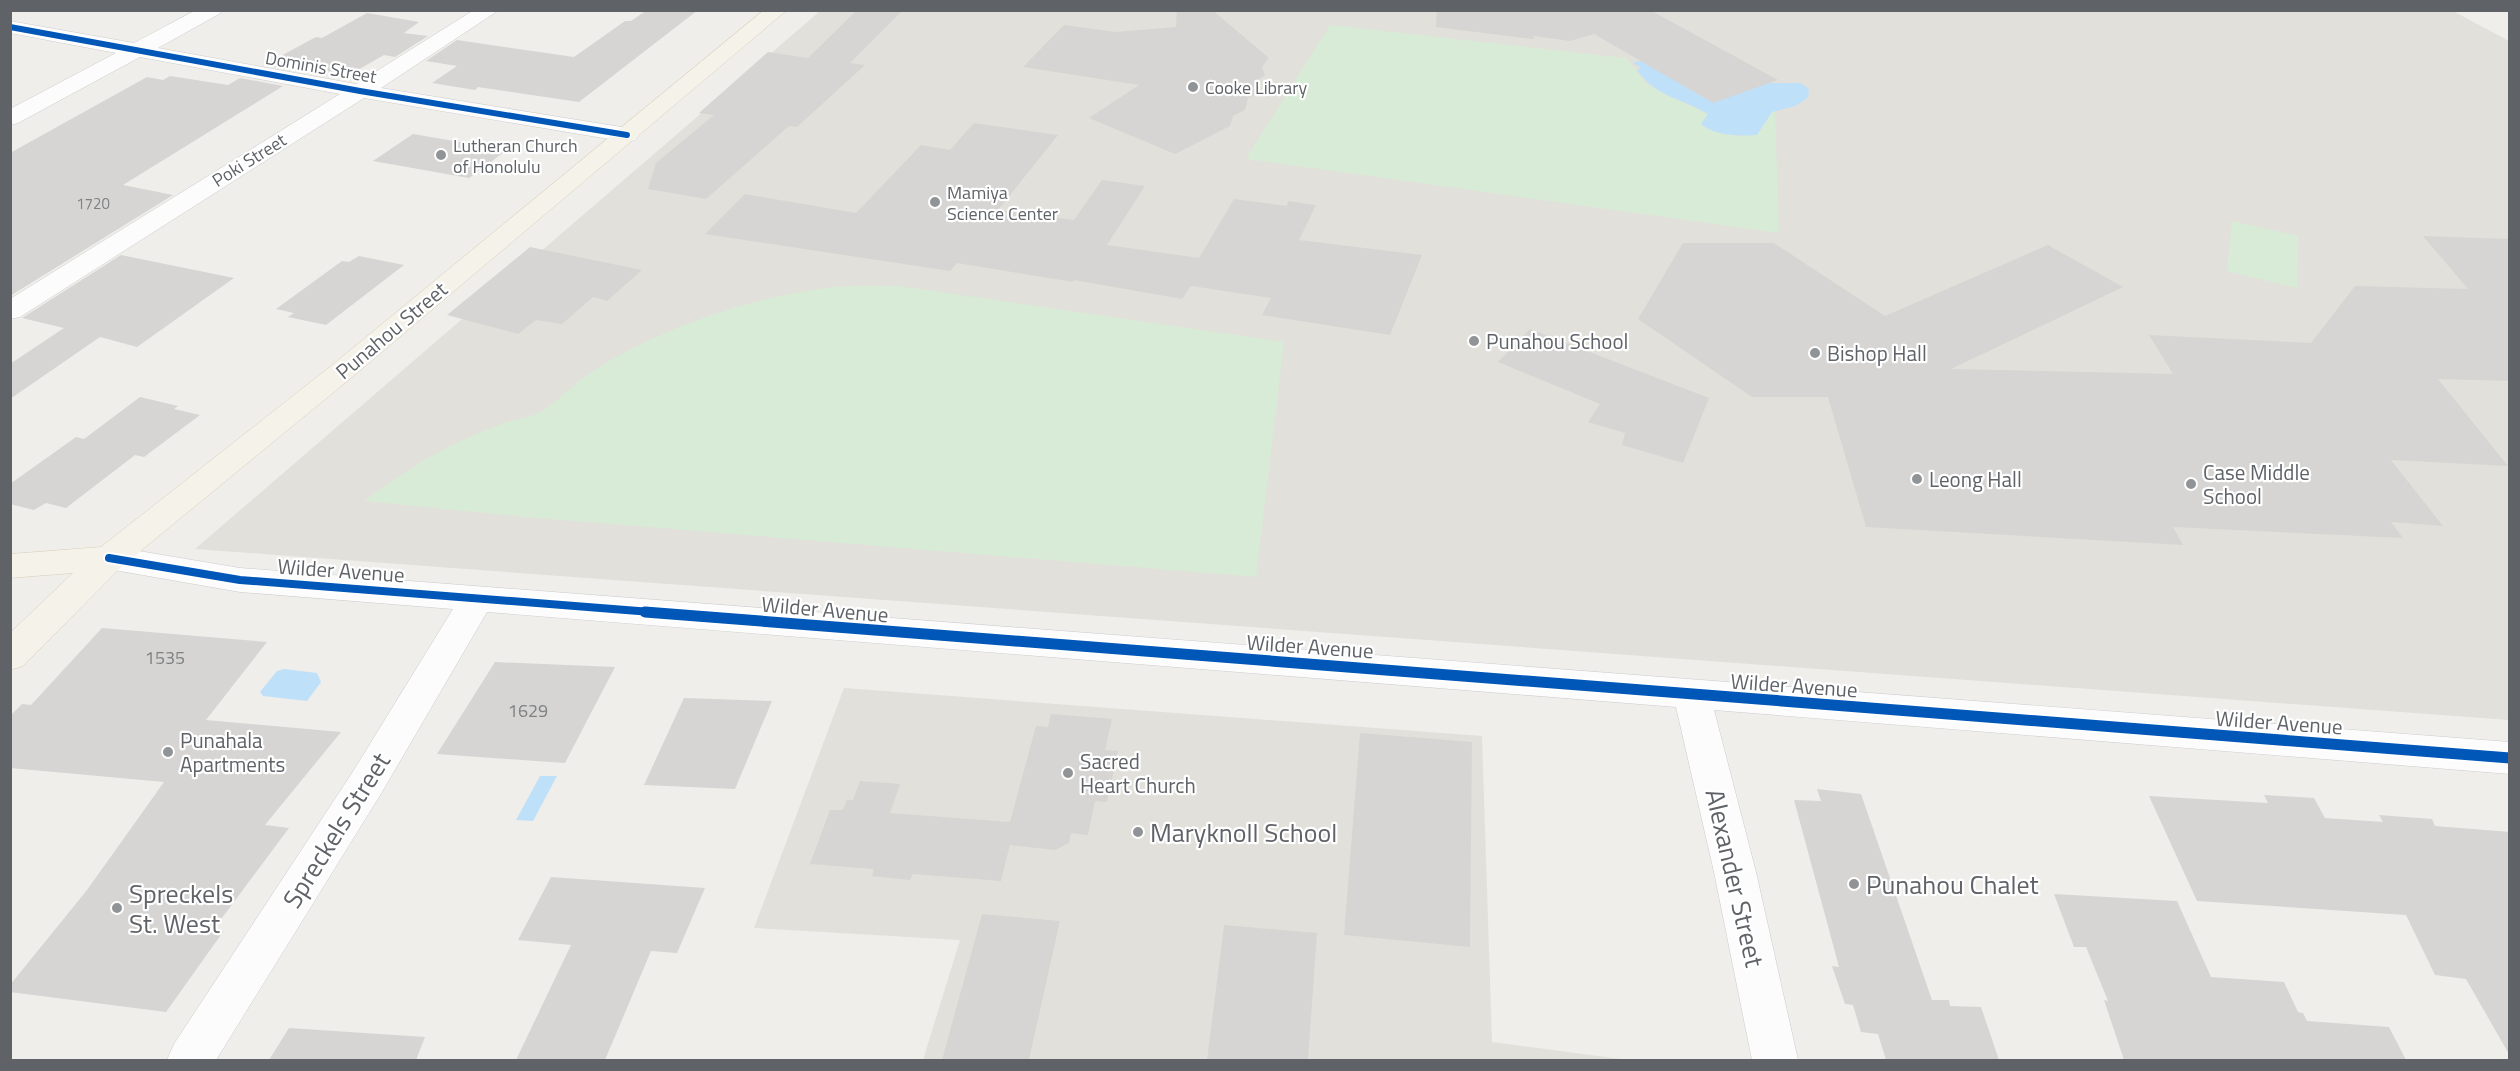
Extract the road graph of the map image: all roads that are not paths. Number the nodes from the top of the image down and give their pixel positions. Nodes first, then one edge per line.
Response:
1 (212, 10) edge
2 (489, 10) edge
3 (777, 10) edge
4 (10, 27) edge
5 (136, 52) junction
6 (360, 91) junction
7 (10, 118) edge
8 (627, 135) junction
9 (10, 311) edge
10 (109, 558) junction
11 (10, 566) edge
12 (478, 598) junction
13 (10, 656) edge
14 (1692, 695) junction
15 (2510, 758) edge
16 (190, 1060) edge
17 (1775, 1060) edge

1 - 5 street
2 - 6 street, Poki Street
3 - 8 main road, Punahou Street
4 - 5 street, Dominis Street
5 - 6 street, Dominis Street
5 - 7 street
6 - 8 street, Dominis Street
6 - 9 street, Poki Street
8 - 10 main road, Punahou Street
10 - 11 main road, Wilder Avenue
10 - 12 street, Wilder Avenue
10 - 13 main road, Punahou Street
12 - 14 street, Wilder Avenue
12 - 16 street, Spreckels Street
14 - 15 street, Wilder Avenue
14 - 17 street, Alexander Street

